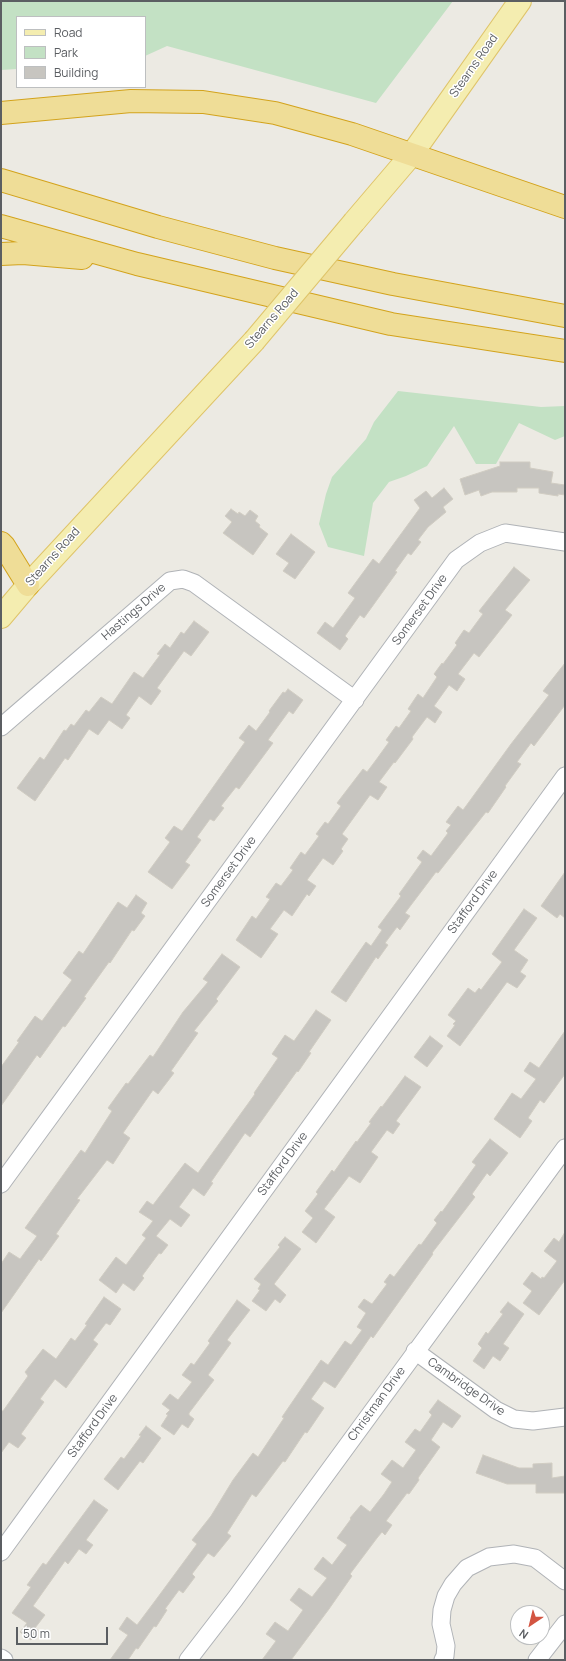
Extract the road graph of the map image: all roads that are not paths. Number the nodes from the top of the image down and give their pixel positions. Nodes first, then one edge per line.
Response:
1 (520, 1) edge
2 (1, 113) edge
3 (412, 154) junction
4 (1, 180) edge
5 (565, 207) edge
6 (1, 226) edge
7 (1, 254) edge
8 (137, 264) junction
9 (565, 316) edge
10 (565, 351) edge
11 (565, 542) edge
12 (1, 543) edge
13 (1, 571) edge
14 (28, 584) junction
15 (1, 617) edge
16 (355, 700) junction
17 (1, 727) edge
18 (565, 776) edge
19 (565, 1148) edge
20 (1, 1184) edge
21 (415, 1351) junction
22 (565, 1417) edge
23 (1, 1552) edge
24 (565, 1581) edge
25 (565, 1624) edge
26 (1, 1658) edge
27 (4, 1660) edge
28 (188, 1660) edge
29 (443, 1660) edge
30 (537, 1660) edge

1 - 3 main road, Stearns Road
2 - 3 highway
3 - 5 highway
3 - 14 main road, Stearns Road, bridge
4 - 9 highway
6 - 8 highway
7 - 8 highway
8 - 10 highway
11 - 16 street, Somerset Drive
12 - 14 highway
13 - 14 highway
14 - 15 main road, Stearns Road
16 - 17 street, Hastings Drive
16 - 20 street, Somerset Drive
18 - 23 street, Stafford Drive
19 - 21 street, Christman Drive
21 - 22 street, Cambridge Drive
21 - 28 street, Christman Drive
24 - 29 street
25 - 30 street
26 - 27 street

